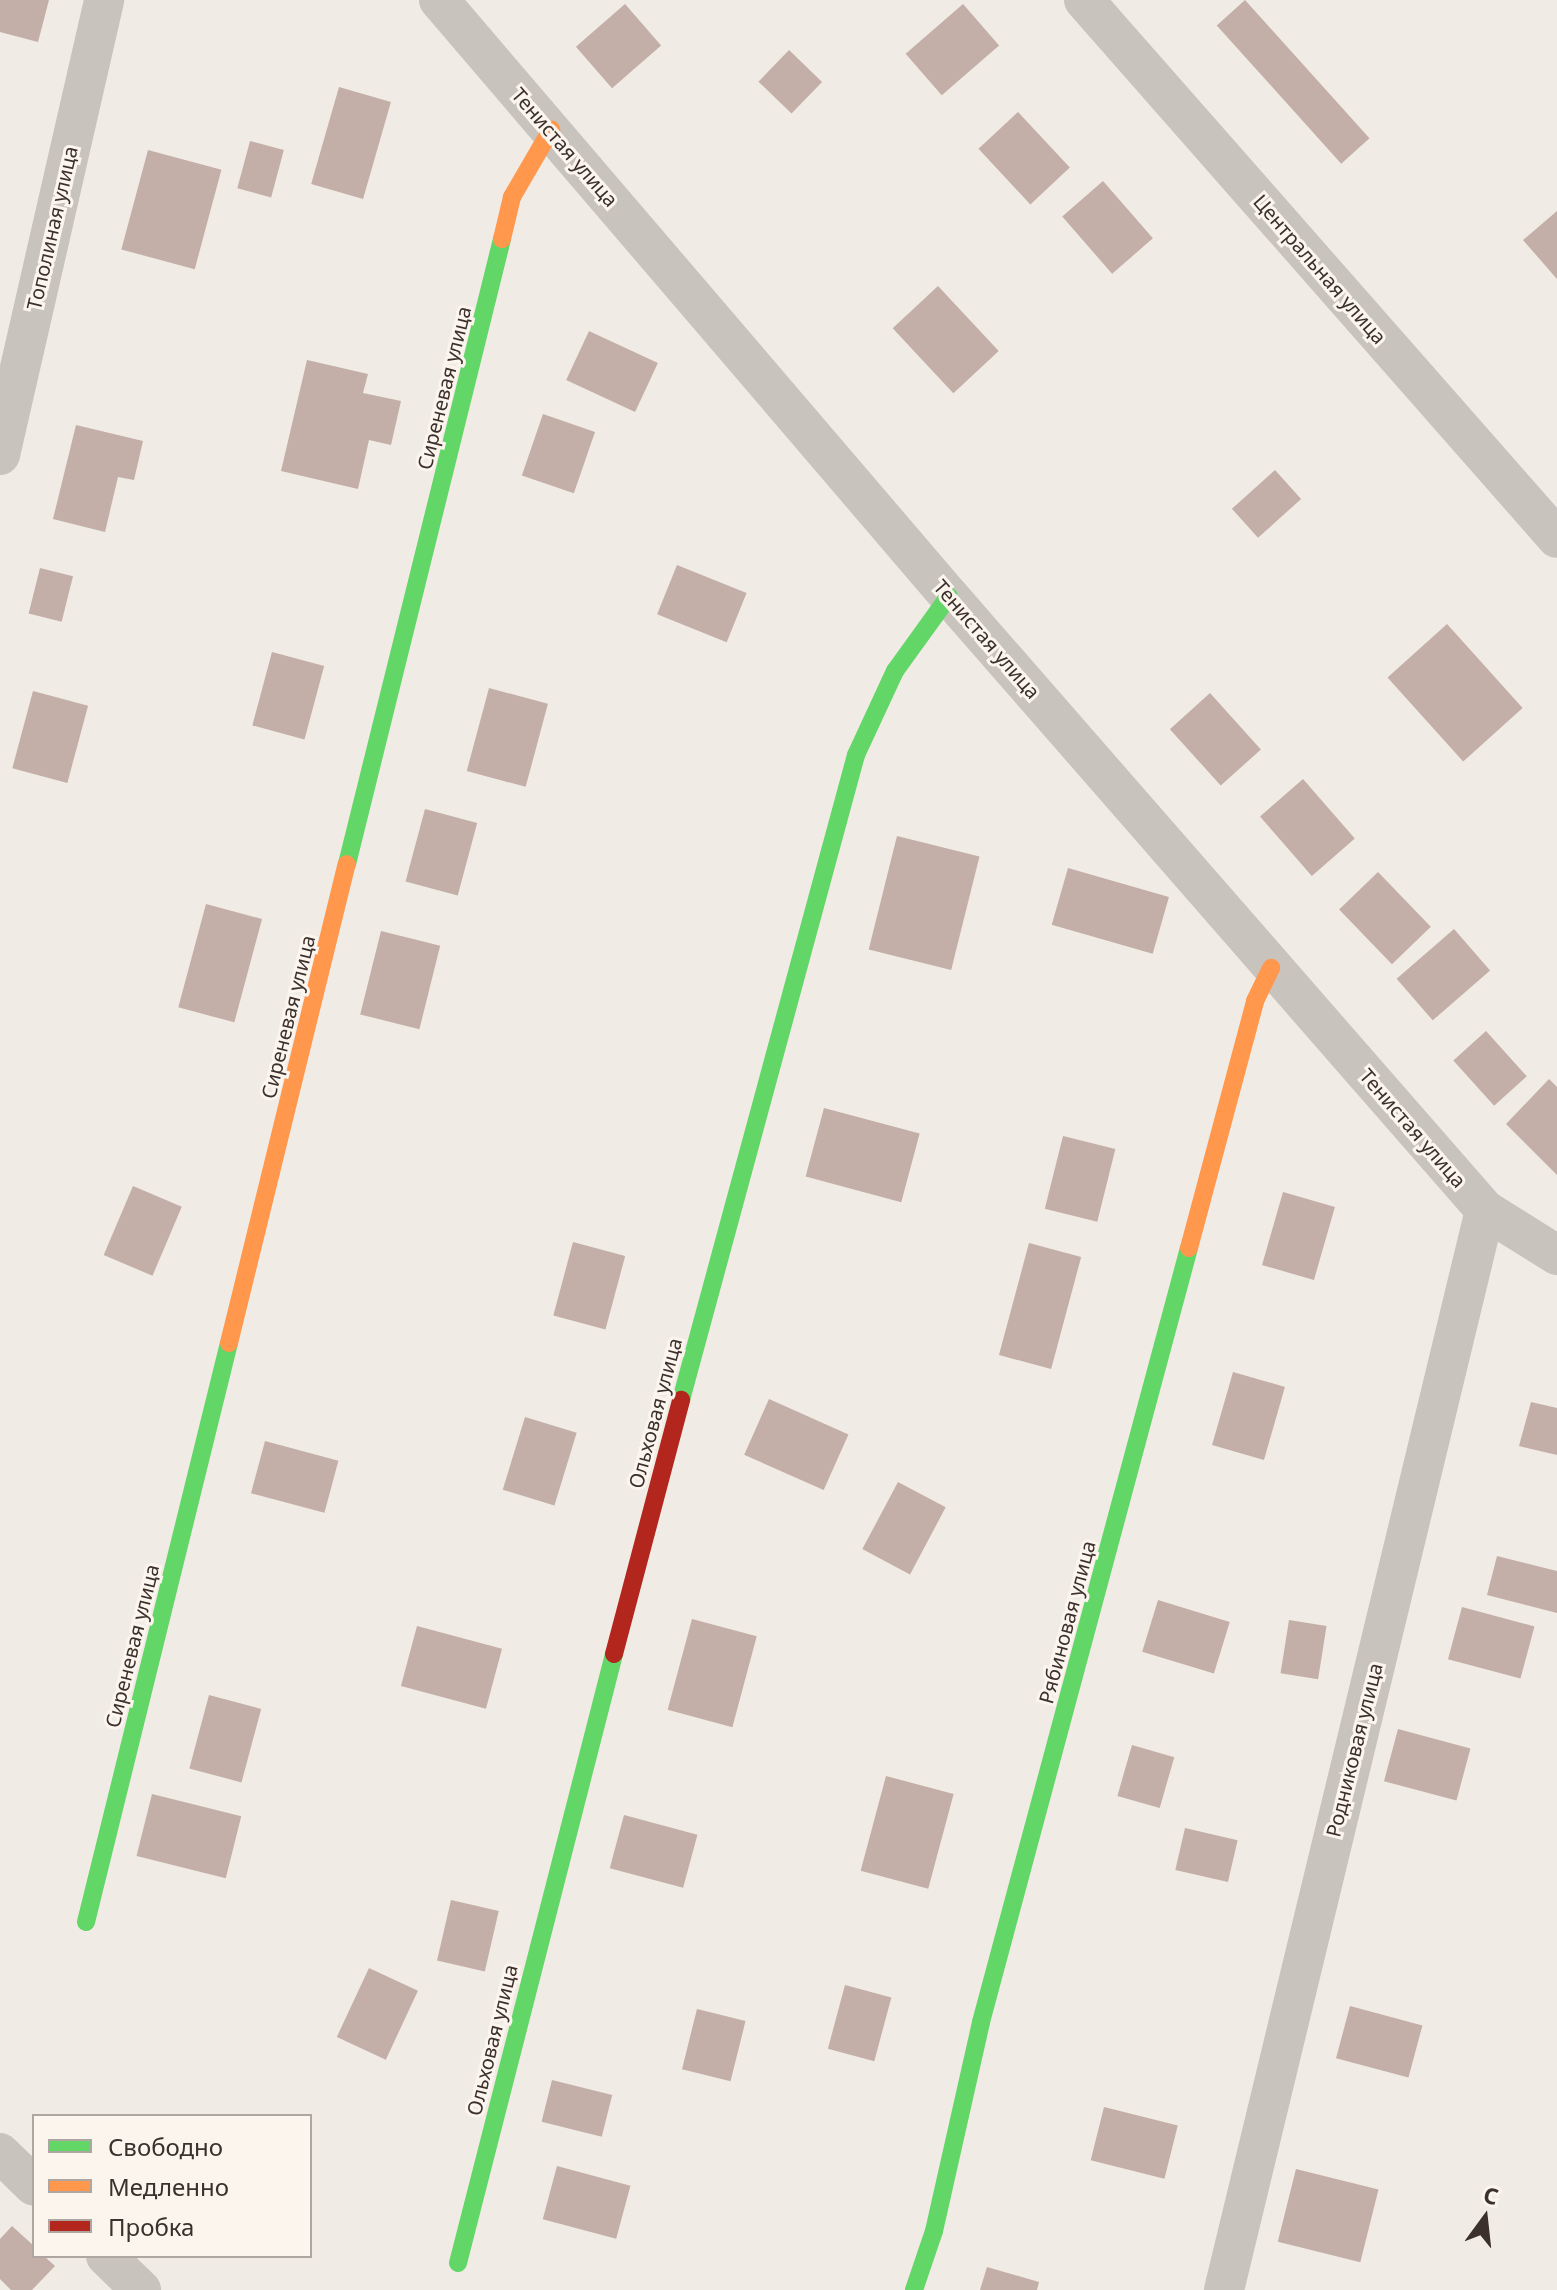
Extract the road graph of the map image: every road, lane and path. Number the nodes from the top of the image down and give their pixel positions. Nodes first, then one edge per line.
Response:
1 (104, 0) edge
2 (439, 0) edge
3 (1084, 0) edge
4 (551, 130) junction
5 (0, 455) edge
6 (1557, 538) edge
7 (949, 596) junction
8 (1271, 968) junction
9 (1485, 1210) junction
10 (1557, 1255) edge
11 (86, 1922) dead end
12 (0, 2153) edge
13 (32, 2184) edge
14 (108, 2258) edge
15 (458, 2263) dead end
16 (141, 2290) edge
17 (914, 2290) edge
18 (1224, 2290) edge

1 - 5 street, Тополиная улица
2 - 4 street, Тенистая улица
3 - 6 street, Центральная улица
4 - 7 street, Тенистая улица
4 - 11 street, Сиреневая улица
7 - 8 street, Тенистая улица
7 - 15 street, Ольховая улица
8 - 9 street, Тенистая улица
8 - 17 street, Рябиновая улица
9 - 10 street, Тенистая улица
9 - 18 street, Родниковая улица
12 - 13 street
14 - 16 street

